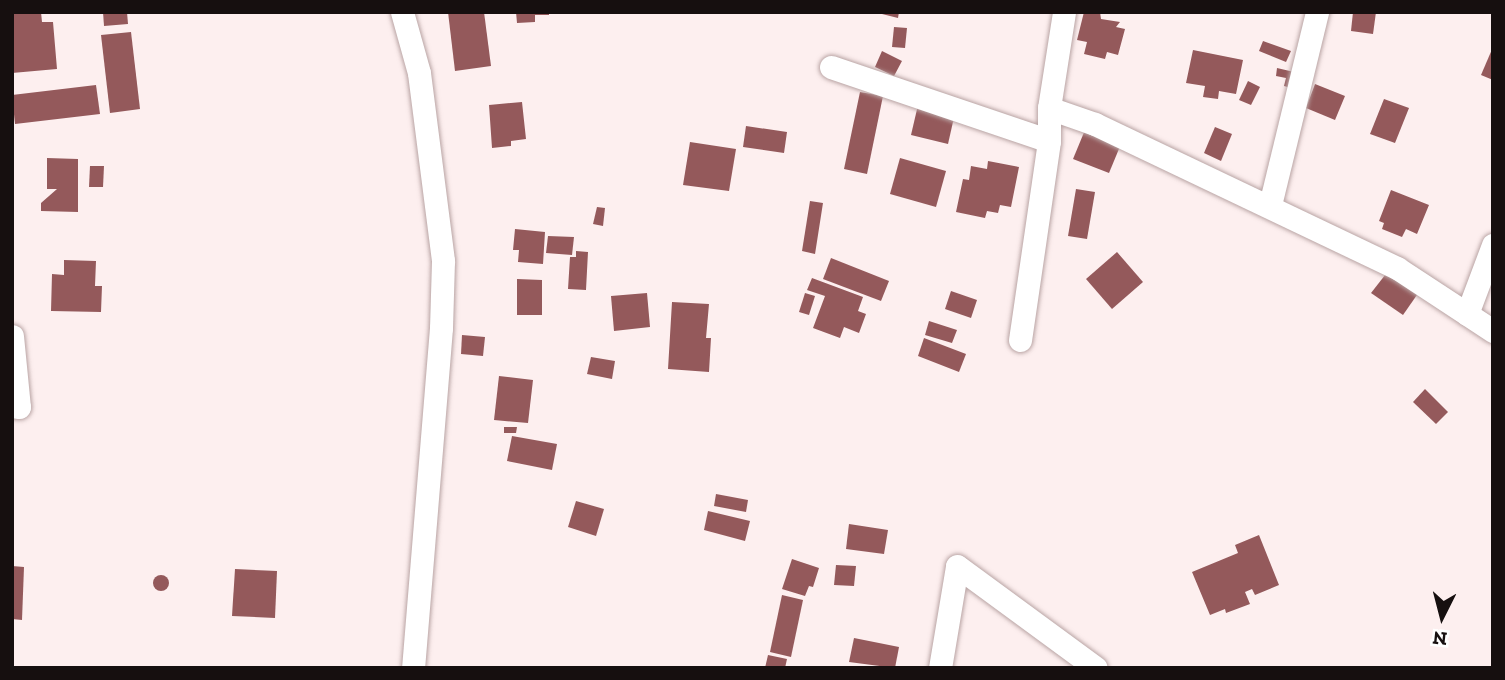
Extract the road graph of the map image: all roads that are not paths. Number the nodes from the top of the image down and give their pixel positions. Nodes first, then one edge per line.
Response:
1 (402, 12) edge
2 (1064, 12) edge
3 (1317, 12) edge
4 (831, 67) dead end
5 (1049, 108) junction
6 (1049, 141) junction
7 (1270, 205) junction
8 (1493, 245) edge
9 (1466, 314) junction
10 (1493, 331) edge
11 (12, 336) edge
12 (1020, 340) dead end
13 (12, 406) edge
14 (413, 668) edge
15 (940, 668) edge
16 (1097, 668) edge

1 - 14 street
2 - 5 street
3 - 7 street
4 - 6 street
5 - 6 street
5 - 7 street
6 - 12 street
7 - 9 street
8 - 9 street
9 - 10 street
11 - 13 street
15 - 16 street

